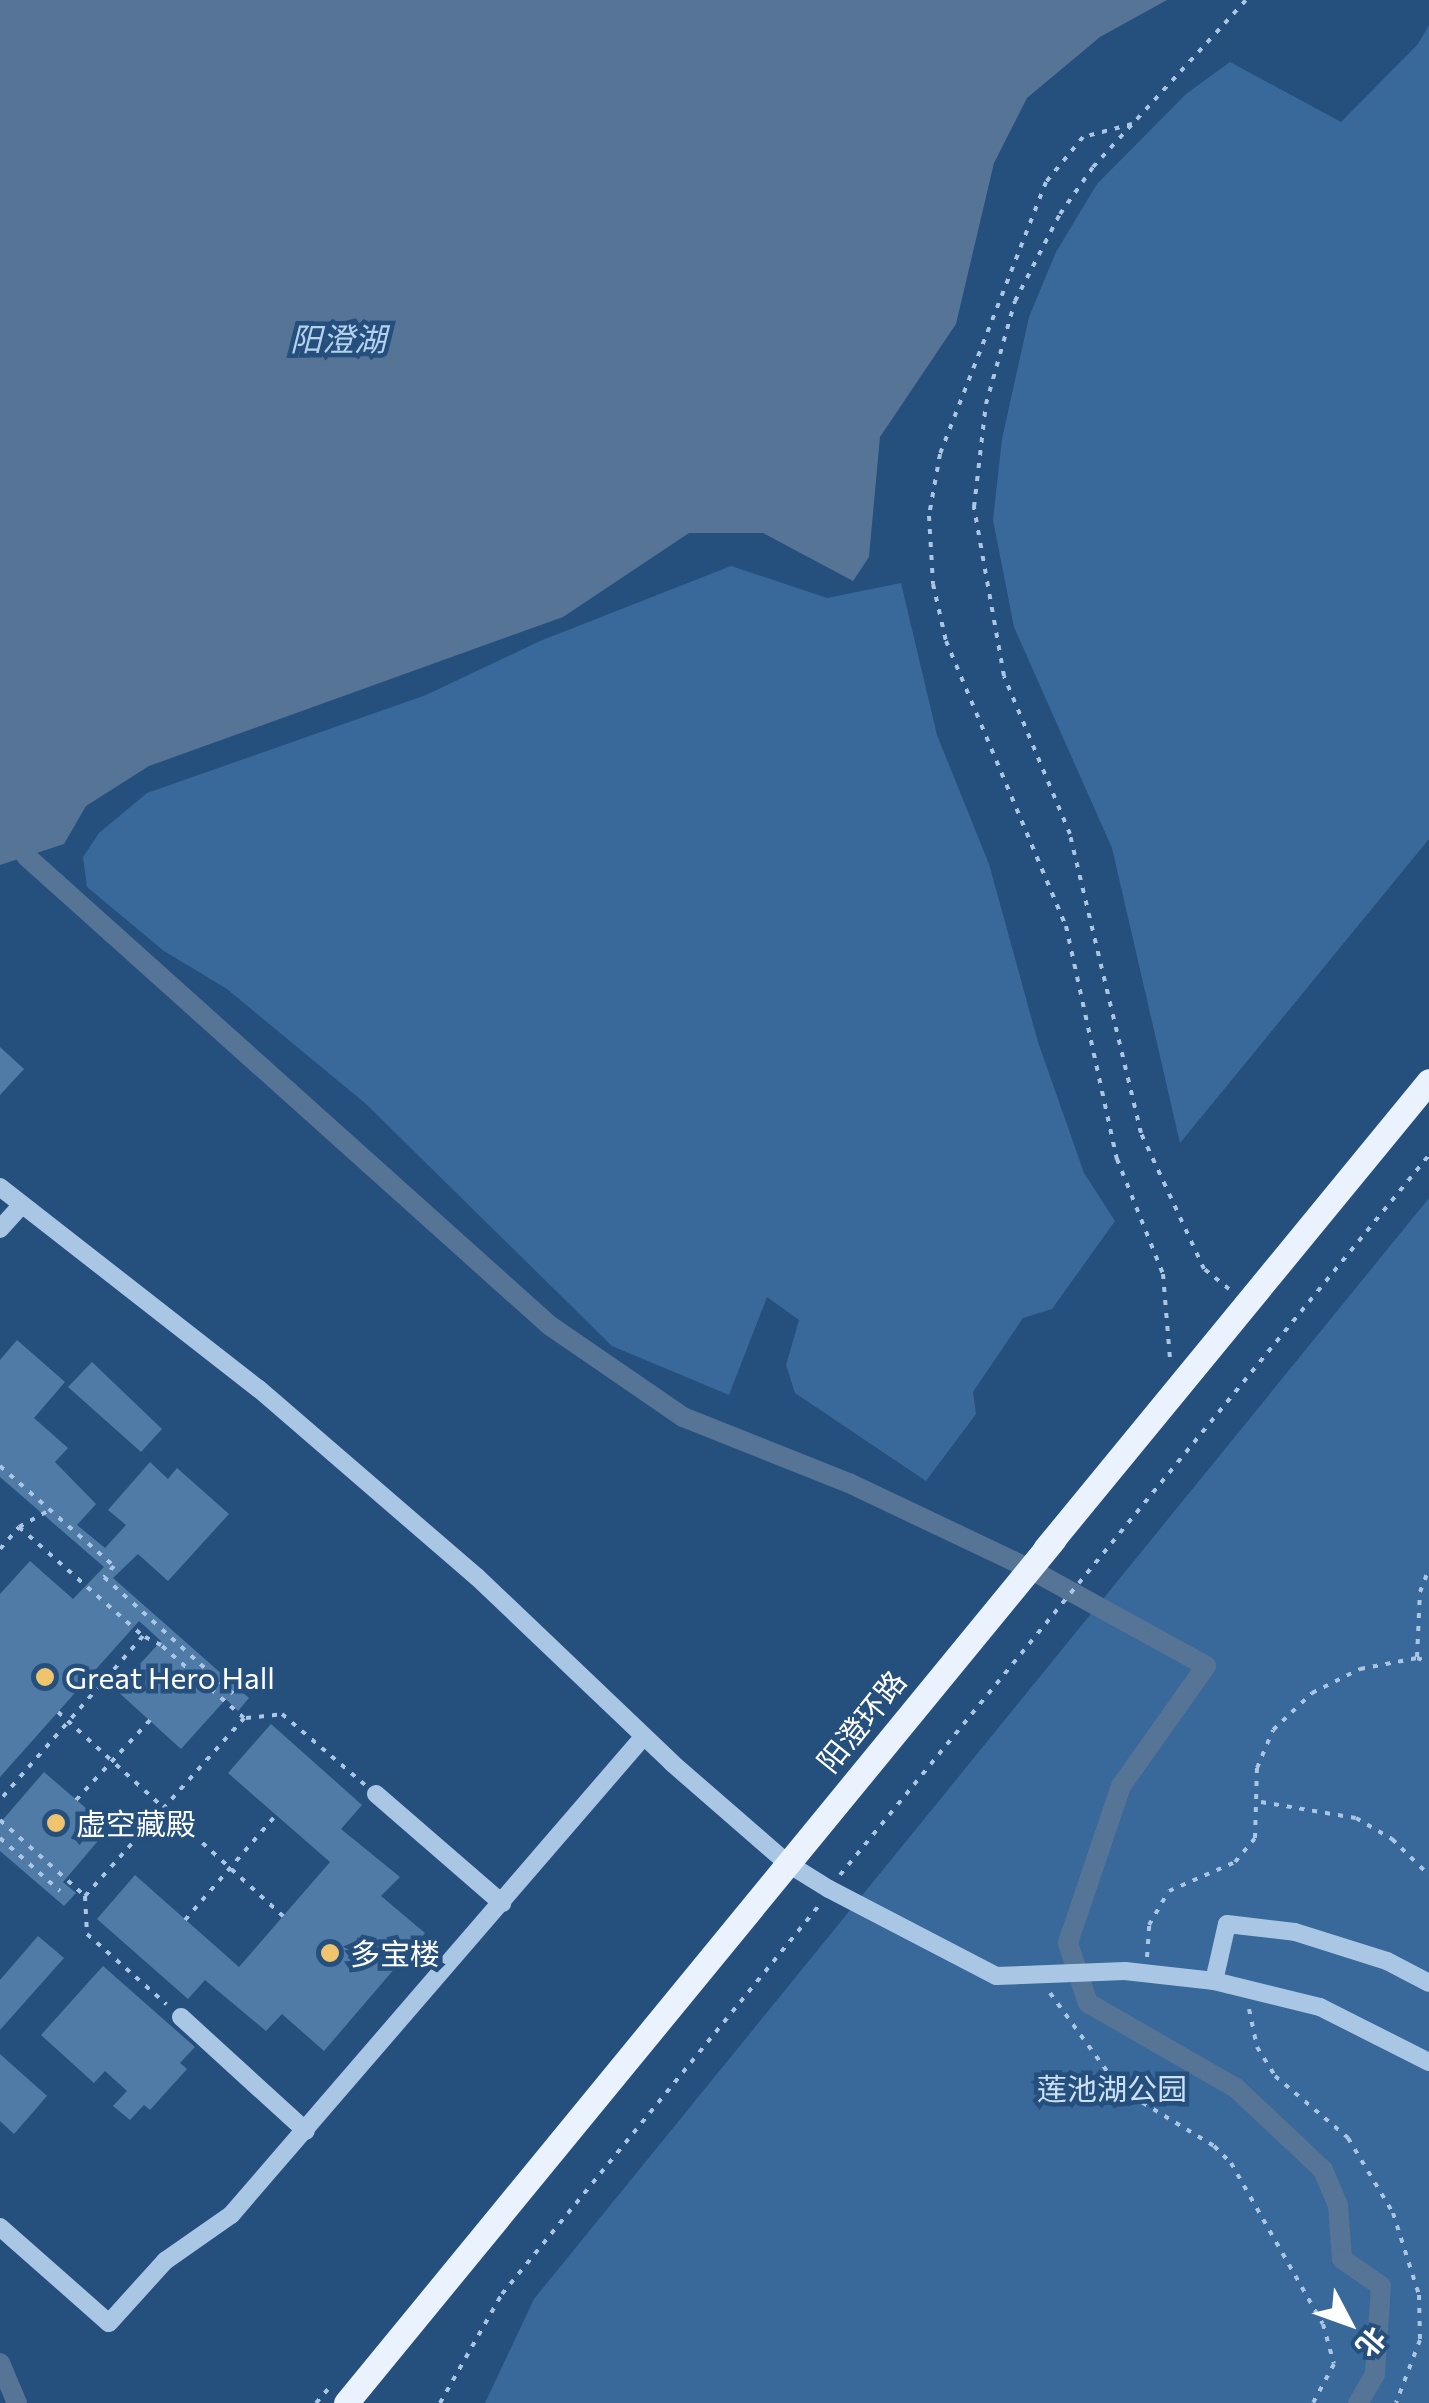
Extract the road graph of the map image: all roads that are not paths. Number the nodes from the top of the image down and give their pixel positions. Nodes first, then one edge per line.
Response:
1 (1429, 1081) edge
2 (0, 1187) edge
3 (20, 1207) junction
4 (0, 1229) edge
5 (644, 1736) junction
6 (376, 1794) road end
7 (787, 1862) junction
8 (502, 1903) junction
9 (1214, 1981) junction
10 (1429, 1983) edge
11 (181, 2018) road end
12 (1429, 2062) edge
13 (306, 2131) junction
14 (0, 2227) edge
15 (346, 2403) edge

1 - 7 main road, 阳澄环路
2 - 3 street
3 - 4 street
3 - 5 street
5 - 7 street
5 - 8 street
6 - 8 street
7 - 9 street
7 - 15 main road, 阳澄环路
8 - 13 street
9 - 10 street
9 - 12 street
11 - 13 street
13 - 14 street

